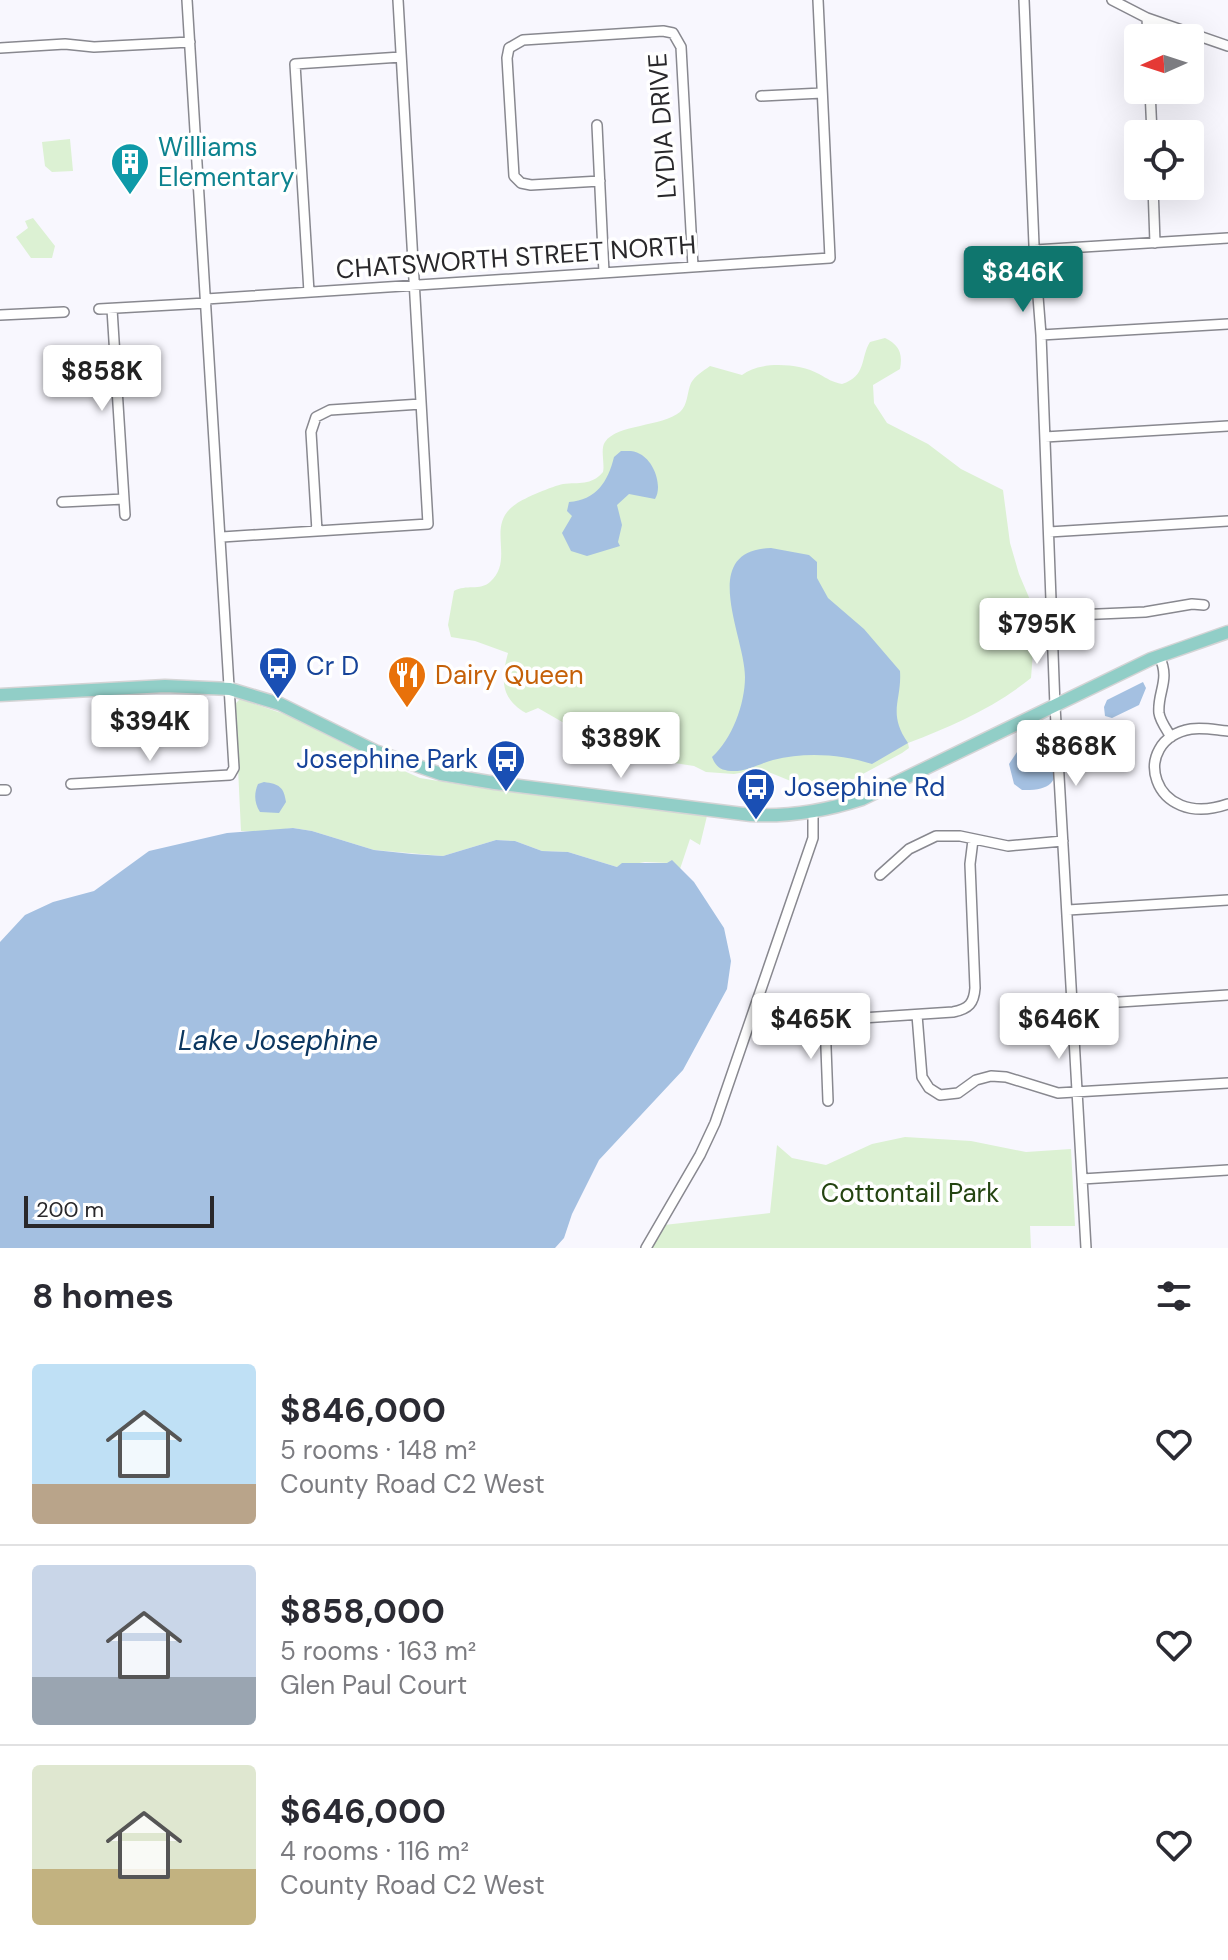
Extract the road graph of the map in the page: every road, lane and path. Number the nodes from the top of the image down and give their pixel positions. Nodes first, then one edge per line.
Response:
1 (187, 0) edge
2 (398, 0) edge
3 (818, 0) edge
4 (1024, 0) edge
5 (1112, 0) edge
6 (1147, 18) junction
7 (1147, 24) edge
8 (190, 42) junction
9 (1228, 46) edge
10 (0, 48) edge
11 (401, 57) junction
12 (822, 93) junction
13 (761, 96) dead end
14 (597, 125) dead end
15 (600, 181) junction
16 (1153, 200) edge
17 (1228, 238) edge
18 (1155, 243) junction
19 (1035, 250) junction
20 (693, 267) junction
21 (604, 273) junction
22 (414, 286) junction
23 (309, 292) junction
24 (206, 301) junction
25 (99, 309) dead end
26 (112, 309) junction
27 (64, 312) dead end
28 (0, 315) edge
29 (1228, 324) edge
30 (1041, 335) junction
31 (421, 404) junction
32 (1228, 426) edge
33 (1045, 437) junction
34 (124, 499) junction
35 (62, 502) dead end
36 (125, 515) dead end
37 (1228, 521) edge
38 (317, 531) junction
39 (1049, 532) junction
40 (222, 537) junction
41 (1204, 605) dead end
42 (1053, 616) junction
43 (1228, 632) edge
44 (1159, 656) junction
45 (230, 689) junction
46 (0, 695) edge
47 (1055, 706) junction
48 (1228, 731) edge
49 (1171, 737) junction
50 (71, 784) dead end
51 (1228, 804) edge
52 (813, 812) junction
53 (973, 840) junction
54 (1063, 841) junction
55 (880, 875) dead end
56 (1228, 900) edge
57 (1068, 910) junction
58 (1228, 995) edge
59 (1073, 1005) junction
60 (753, 1014) junction
61 (917, 1015) junction
62 (825, 1021) junction
63 (1228, 1083) edge
64 (1077, 1093) junction
65 (828, 1101) dead end
66 (1228, 1170) edge
67 (1082, 1179) junction
68 (646, 1248) edge
69 (1086, 1248) edge

1 - 8 street
2 - 11 street
3 - 12 street
4 - 19 street
5 - 6 street
6 - 7 street
6 - 9 street
8 - 10 street
8 - 24 street
11 - 22 street
11 - 23 street
12 - 13 street
12 - 20 street, CHATSWORTH STREET NORTH
14 - 15 street
15 - 20 street, LYDIA DRIVE
15 - 21 street
16 - 18 street
17 - 18 street
18 - 19 street
19 - 30 street
20 - 21 street, CHATSWORTH STREET NORTH
21 - 22 street, CHATSWORTH STREET NORTH
22 - 23 street, CHATSWORTH STREET NORTH
22 - 31 street
23 - 24 street, CHATSWORTH STREET NORTH
24 - 26 street, CHATSWORTH STREET NORTH
24 - 40 street
25 - 26 street, CHATSWORTH STREET NORTH
26 - 34 street
27 - 28 street
29 - 30 street
30 - 33 street
31 - 38 street
31 - 38 street
32 - 33 street
33 - 39 street
34 - 35 street
34 - 36 street
37 - 39 street
38 - 40 street
39 - 42 street
40 - 45 street
41 - 42 street
42 - 47 street
43 - 44 main road
44 - 47 main road
44 - 49 street
45 - 46 main road
45 - 50 street
45 - 52 main road
47 - 52 main road
47 - 54 street
48 - 49 street
49 - 51 street
52 - 60 street
53 - 54 street
53 - 55 street
53 - 61 street
54 - 57 street
56 - 57 street
57 - 59 street
58 - 59 street
59 - 64 street
60 - 62 street
60 - 68 street
61 - 62 street
61 - 64 street
62 - 65 street
63 - 64 street
64 - 67 street
66 - 67 street
67 - 69 street

